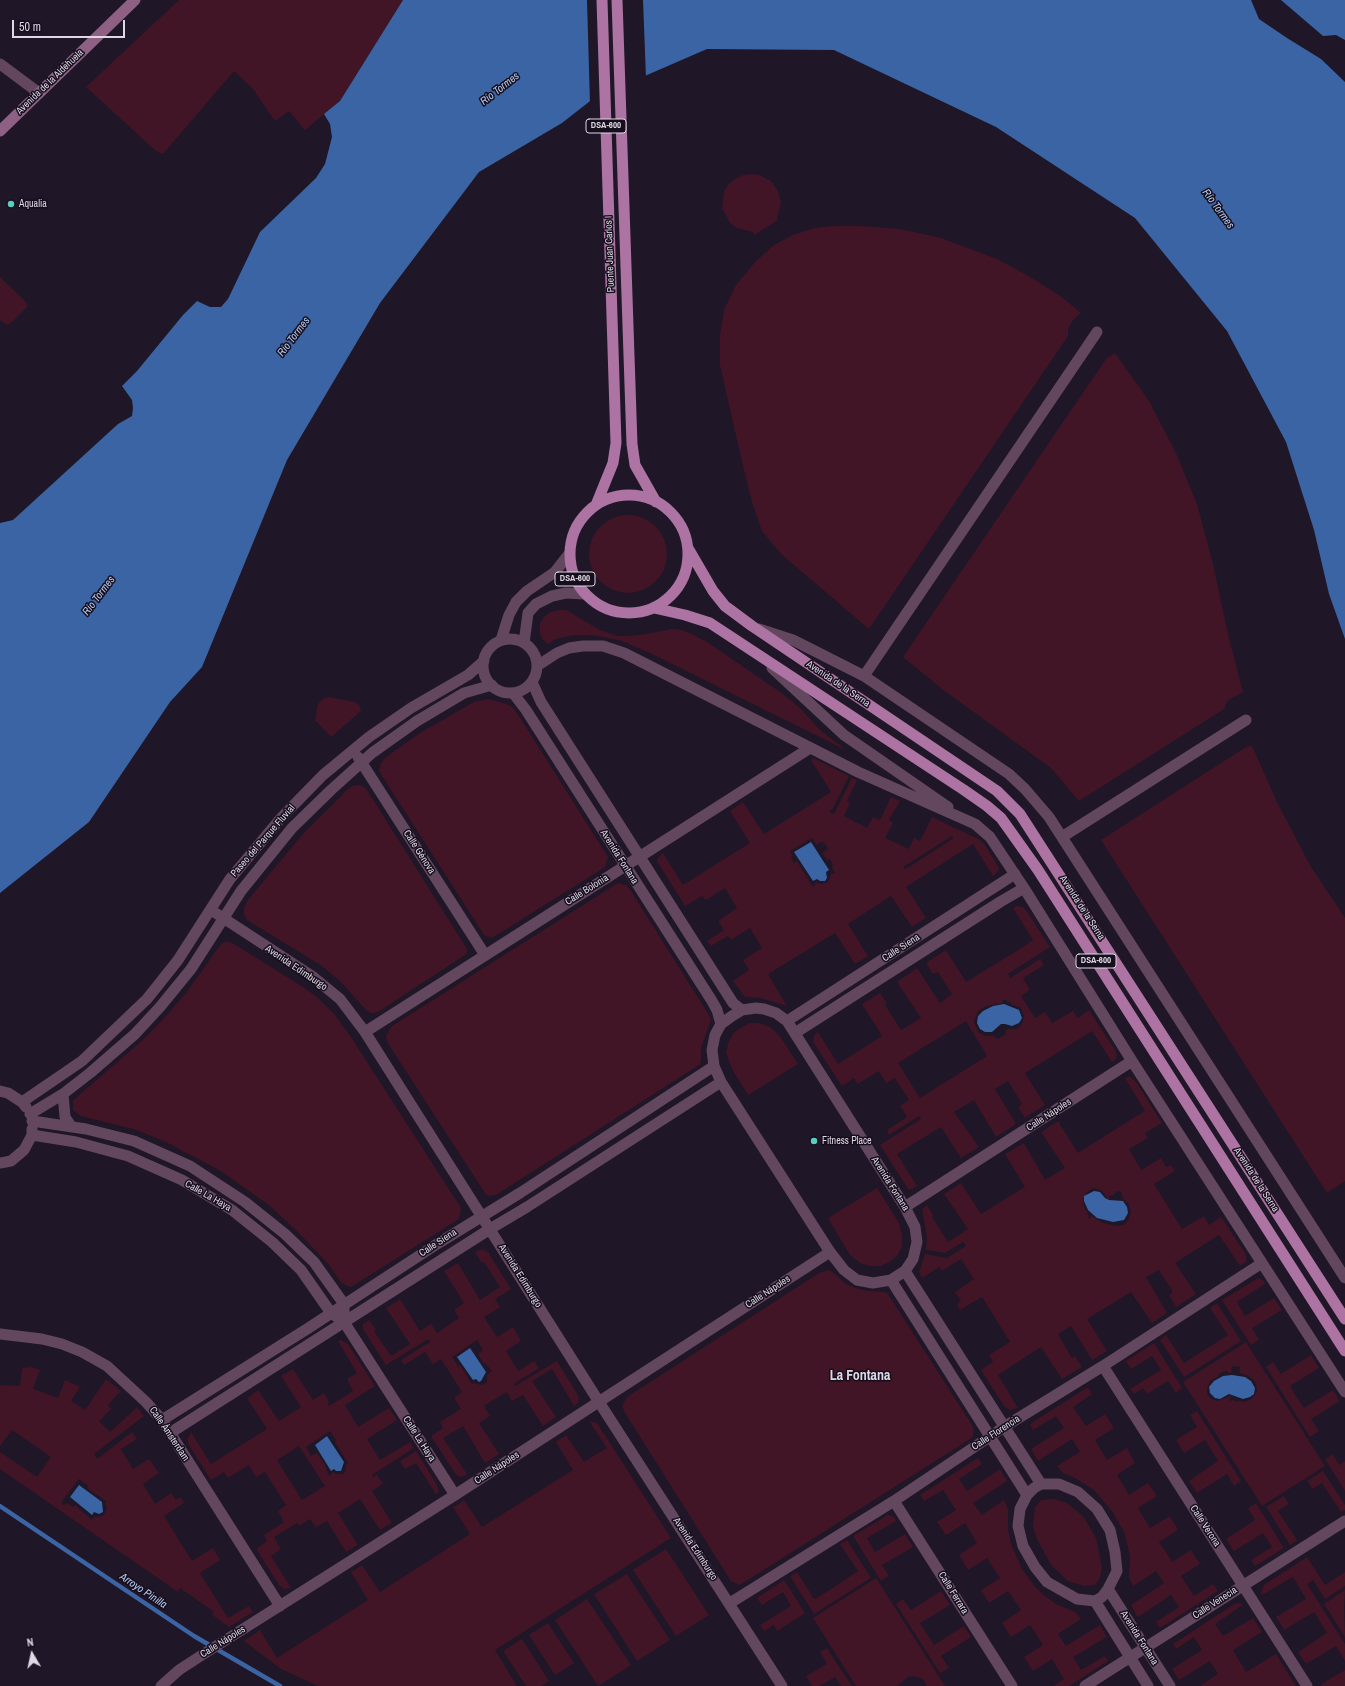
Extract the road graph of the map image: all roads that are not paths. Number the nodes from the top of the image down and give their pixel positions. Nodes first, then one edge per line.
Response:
1 (135, 0) edge
2 (602, 0) edge
3 (617, 0) edge
4 (0, 64) edge
5 (39, 93) junction
6 (0, 131) edge
7 (1097, 332) dead end
8 (656, 502) junction
9 (596, 505) junction
10 (688, 548) junction
11 (569, 554) junction
12 (585, 594) junction
13 (654, 608) junction
14 (752, 626) junction
15 (501, 640) junction
16 (524, 643) junction
17 (760, 656) junction
18 (484, 661) junction
19 (537, 666) junction
20 (864, 676) junction
21 (532, 682) junction
22 (492, 686) junction
23 (513, 693) junction
24 (1246, 720) dead end
25 (810, 748) junction
26 (352, 751) junction
27 (362, 762) junction
28 (975, 824) junction
29 (1062, 837) junction
30 (640, 856) junction
31 (625, 866) junction
32 (1015, 874) junction
33 (1024, 888) junction
34 (211, 910) junction
35 (223, 918) junction
36 (485, 955) junction
37 (742, 1010) junction
38 (786, 1021) junction
39 (721, 1024) junction
40 (365, 1032) junction
41 (795, 1033) junction
42 (1132, 1061) junction
43 (714, 1066) junction
44 (721, 1082) junction
45 (0, 1091) edge
46 (63, 1094) junction
47 (22, 1102) junction
48 (31, 1118) junction
49 (71, 1126) junction
50 (32, 1135) junction
51 (0, 1163) edge
52 (905, 1207) junction
53 (481, 1216) junction
54 (490, 1229) junction
55 (830, 1252) junction
56 (1262, 1263) junction
57 (905, 1272) junction
58 (1345, 1278) edge
59 (891, 1280) junction
60 (344, 1304) junction
61 (331, 1312) junction
62 (1345, 1319) edge
63 (344, 1322) junction
64 (0, 1334) edge
65 (1345, 1351) edge
66 (1103, 1366) junction
67 (1345, 1392) edge
68 (599, 1402) junction
69 (162, 1420) junction
70 (1004, 1427) junction
71 (170, 1433) junction
72 (990, 1436) junction
73 (1041, 1484) junction
74 (455, 1495) junction
75 (1027, 1495) junction
76 (894, 1501) junction
77 (1345, 1521) edge
78 (1243, 1586) junction
79 (1108, 1590) junction
80 (1095, 1601) junction
81 (730, 1603) junction
82 (280, 1606) junction
83 (1145, 1648) junction
84 (1130, 1658) junction
85 (162, 1685) edge
86 (782, 1686) edge
87 (1012, 1686) edge
88 (1085, 1686) edge
89 (1148, 1686) edge
90 (1170, 1686) edge
91 (1307, 1686) edge

1 - 5 main road, Avenida de la Aldehuela
2 - 9 main road, Puente Juan Carlos I / DSA-600
3 - 8 main road, Puente Juan Carlos I / DSA-600
4 - 5 street
5 - 6 main road, Avenida de la Aldehuela
7 - 20 street
8 - 9 main road, DSA-600
8 - 10 main road, DSA-600
9 - 11 main road, DSA-600
10 - 13 main road, DSA-600
10 - 14 main road, Avenida de la Serna / DSA-600
11 - 12 main road, DSA-600
11 - 15 street
12 - 13 main road, DSA-600
12 - 16 street
13 - 17 main road, Avenida de la Serna / DSA-600
14 - 20 street, Avenida de la Serna
14 - 62 main road, Avenida de la Serna / DSA-600
15 - 16 street
15 - 18 street
16 - 19 street
17 - 28 street, Avenida de la Serna
17 - 65 main road, Avenida de la Serna / DSA-600
18 - 22 street
18 - 26 street, Paseo del Parque Fluvial
19 - 21 street
19 - 25 street, Avenida de la Serna
20 - 29 street, Avenida de la Serna
21 - 23 street
21 - 30 street, Avenida Fontana
22 - 23 street
22 - 27 street, Paseo del Parque Fluvial
23 - 31 street, Avenida Fontana
24 - 29 street
25 - 28 street, Avenida de la Serna
25 - 30 street, Calle Bolonia
26 - 27 street, Calle Génova
26 - 34 street, Paseo del Parque Fluvial
27 - 35 street, Paseo del Parque Fluvial
27 - 36 street, Calle Génova
28 - 32 street, Avenida de la Serna
29 - 58 street, Avenida de la Serna
30 - 31 street, Calle Bolonia
30 - 37 street, Avenida Fontana
31 - 36 street, Calle Bolonia
31 - 39 street, Avenida Fontana
32 - 33 street, Avenida de la Serna
32 - 38 street, Calle Siena
33 - 41 street, Calle Siena
33 - 42 street, Avenida de la Serna
34 - 35 street, Avenida Edimburgo
34 - 47 street, Paseo del Parque Fluvial
35 - 40 street, Avenida Edimburgo
35 - 46 street, Paseo del Parque Fluvial
36 - 40 street, Calle Bolonia
37 - 38 street, Avenida Fontana
37 - 39 street
38 - 41 street, Avenida Fontana
39 - 43 street
40 - 53 street, Avenida Edimburgo
41 - 52 street, Avenida Fontana
42 - 52 street, Calle Nápoles
42 - 56 street, Avenida de la Serna
43 - 44 street
43 - 53 street, Calle Siena
44 - 54 street, Calle Siena
44 - 55 street
45 - 47 street
46 - 48 street, Paseo del Parque Fluvial
46 - 49 street
47 - 48 street
48 - 49 street, Calle La Haya
48 - 50 street
49 - 60 street, Calle La Haya
50 - 51 street
50 - 61 street, Calle La Haya
52 - 57 street, Avenida Fontana
53 - 54 street, Avenida Edimburgo
53 - 60 street, Calle Siena
54 - 63 street, Calle Siena
54 - 68 street, Avenida Edimburgo
55 - 59 street
55 - 68 street, Calle Nápoles
56 - 66 street, Calle Florencia
56 - 67 street, Avenida de la Serna
57 - 59 street
57 - 70 street
59 - 72 street
60 - 61 street, Calle Siena
60 - 63 street
61 - 63 street, Calle La Haya
61 - 69 street, Calle Siena
63 - 71 street, Calle Siena
63 - 74 street, Calle La Haya
64 - 69 street, Calle Ámsterdam
66 - 70 street, Calle Florencia
66 - 78 street, Calle Verona
68 - 74 street, Calle Nápoles
68 - 81 street, Avenida Edimburgo
69 - 71 street, Calle Ámsterdam
70 - 72 street, Calle Florencia
70 - 73 street
71 - 82 street, Calle Ámsterdam
72 - 75 street
72 - 76 street, Calle Florencia
73 - 75 street
73 - 79 street
74 - 82 street, Calle Nápoles
75 - 80 street
76 - 81 street, Calle Florencia
76 - 87 street, Calle Ferrara
77 - 78 street, Calle Venecia
78 - 83 street, Calle Venecia
78 - 91 street, Calle Verona
79 - 80 street
79 - 83 street, Avenida Fontana
80 - 84 street, Avenida Fontana
81 - 86 street, Avenida Edimburgo
82 - 85 street, Calle Nápoles
83 - 84 street, Calle Venecia
83 - 90 street, Avenida Fontana
84 - 88 street, Calle Venecia
84 - 89 street, Avenida Fontana

